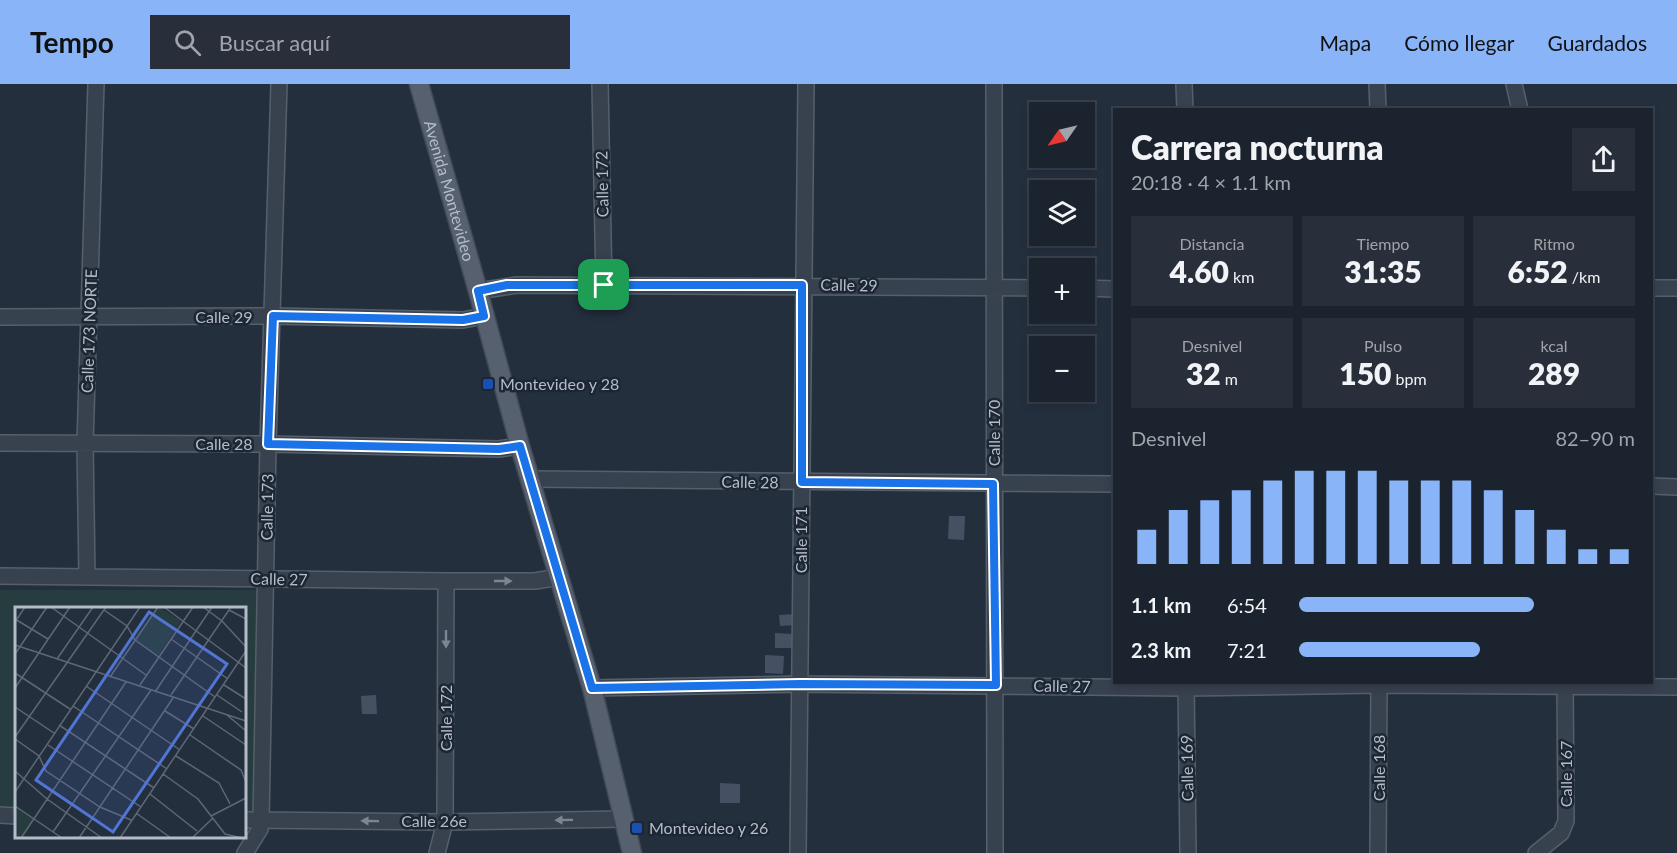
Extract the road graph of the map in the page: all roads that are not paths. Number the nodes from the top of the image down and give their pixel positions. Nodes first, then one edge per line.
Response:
1 (96, 84) edge
2 (279, 84) edge
3 (419, 84) edge
4 (600, 84) edge
5 (806, 84) edge
6 (994, 84) edge
7 (1184, 84) edge
8 (1377, 84) edge
9 (1514, 84) edge
10 (1185, 108) edge
11 (1378, 108) edge
12 (1520, 108) edge
13 (604, 285) junction
14 (802, 285) junction
15 (994, 287) junction
16 (1029, 288) edge
17 (1095, 288) edge
18 (1653, 288) edge
19 (1677, 288) edge
20 (1113, 289) edge
21 (478, 291) junction
22 (273, 316) junction
23 (484, 316) junction
24 (0, 317) edge
25 (90, 317) junction
26 (0, 443) edge
27 (85, 444) junction
28 (268, 444) junction
29 (520, 446) junction
30 (530, 479) junction
31 (802, 482) junction
32 (993, 484) junction
33 (1113, 484) edge
34 (1653, 486) edge
35 (1677, 486) edge
36 (0, 576) edge
37 (87, 577) junction
38 (559, 577) junction
39 (265, 579) junction
40 (446, 581) junction
41 (800, 684) junction
42 (1379, 684) edge
43 (1565, 684) edge
44 (996, 685) junction
45 (1186, 685) edge
46 (1677, 687) edge
47 (592, 688) junction
48 (0, 815) edge
49 (15, 816) edge
50 (623, 819) junction
51 (246, 820) edge
52 (261, 820) junction
53 (445, 822) junction
54 (245, 853) edge
55 (437, 853) edge
56 (632, 853) edge
57 (798, 853) edge
58 (995, 853) edge
59 (1188, 853) edge
60 (1378, 853) edge
61 (1536, 853) edge

1 - 25 street, Calle 173 NORTE
2 - 22 street, Calle 173
3 - 21 main road, Avenida Montevideo
4 - 13 street, Calle 172
5 - 14 street, Calle 171
6 - 15 street, Calle 170
7 - 10 street
8 - 11 street
9 - 12 street
13 - 14 street, Calle 29
13 - 21 street, Calle 29
14 - 15 street, Calle 29
14 - 31 street, Calle 171
15 - 16 street, Calle 29
15 - 32 street, Calle 170
17 - 20 street
18 - 19 street
21 - 23 main road, Avenida Montevideo
22 - 23 street, Calle 29
22 - 25 street, Calle 29
22 - 28 street, Calle 173
23 - 29 main road, Avenida Montevideo
24 - 25 street, Calle 29
25 - 27 street, Calle 173 NORTE
26 - 27 street, Calle 28
27 - 28 street, Calle 28
27 - 37 street, Calle 173 NORTE
28 - 29 street, Calle 28
28 - 39 street, Calle 173
29 - 30 main road, Avenida Montevideo
30 - 31 street, Calle 28
30 - 38 main road, Avenida Montevideo
31 - 32 street, Calle 28
31 - 41 street, Calle 171
32 - 33 street, Calle 28
32 - 44 street, Calle 170
34 - 35 street
36 - 37 street, Calle 27
37 - 39 street, Calle 27
40 -> 38 street, Calle 27
38 - 47 main road, Avenida Montevideo
39 - 40 street, Calle 27
39 - 52 street, Calle 173
40 -> 53 street, Calle 172
41 - 44 street, Calle 27
41 - 47 street, Calle 27
41 - 57 street, Calle 171
42 - 43 street, Calle 27
42 - 45 street, Calle 27
42 - 60 street, Calle 168
43 - 46 street, Calle 27
43 - 61 street, Calle 167
44 - 45 street, Calle 27
44 - 58 street, Calle 170
45 - 59 street, Calle 169
47 - 50 main road, Avenida Montevideo
48 - 49 street
50 -> 53 street, Calle 26e
50 - 56 main road, Avenida Montevideo
51 - 52 street, Calle 26e
53 -> 52 street, Calle 26e
52 - 54 street, Calle 173
53 - 55 street, Calle 172

